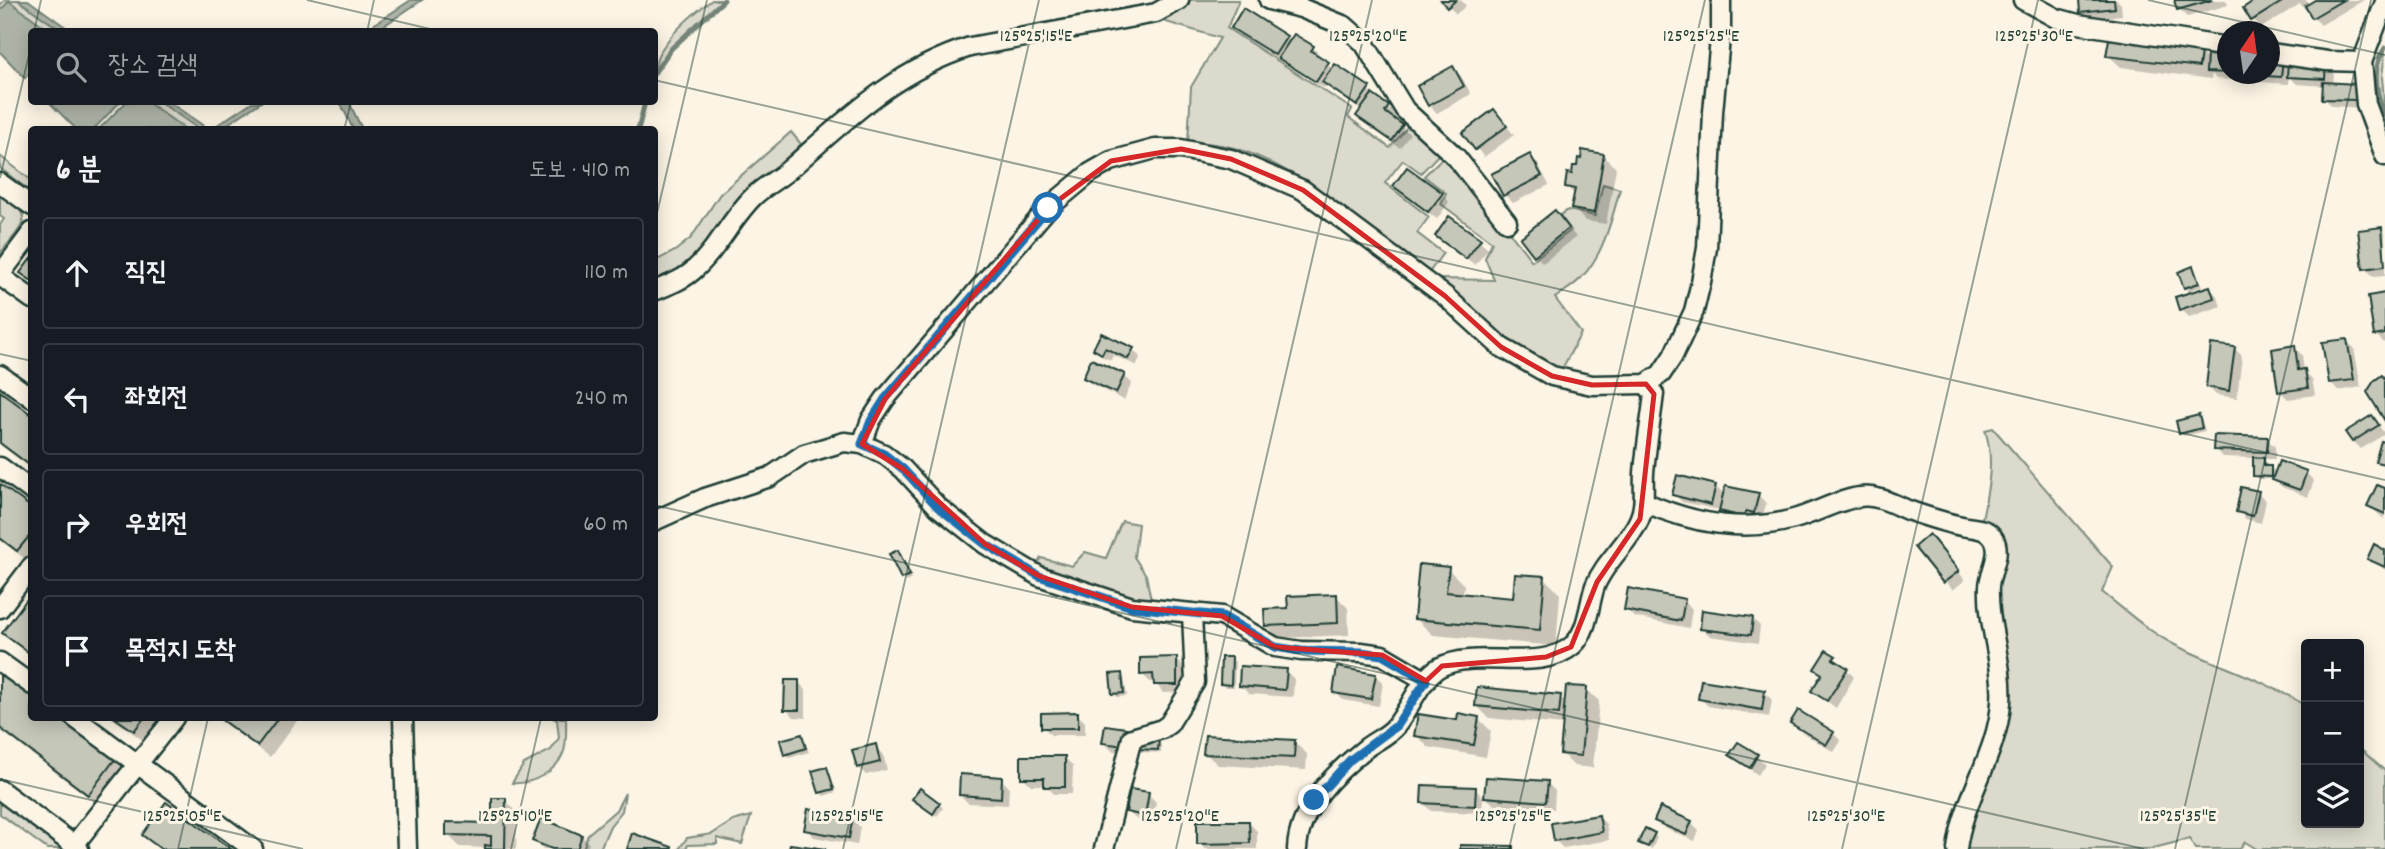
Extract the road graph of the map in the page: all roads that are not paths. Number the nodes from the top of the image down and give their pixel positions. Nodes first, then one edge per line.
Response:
1 (1180, 0) edge
2 (1269, 0) edge
3 (1721, 0) edge
4 (2023, 0) edge
5 (2385, 2) edge
6 (2217, 45) edge
7 (2280, 54) edge
8 (2362, 62) junction
9 (2385, 156) edge
10 (0, 183) edge
11 (28, 203) edge
12 (1507, 222) dead end
13 (28, 237) edge
14 (0, 275) edge
15 (658, 289) edge
16 (28, 296) edge
17 (0, 375) edge
18 (1646, 384) junction
19 (28, 395) edge
20 (862, 444) junction
21 (0, 467) edge
22 (28, 488) edge
23 (1644, 502) junction
24 (658, 519) edge
25 (28, 571) edge
26 (0, 608) edge
27 (1192, 613) junction
28 (0, 662) edge
29 (1426, 681) junction
30 (28, 682) edge
31 (79, 721) edge
32 (172, 721) edge
33 (403, 721) edge
34 (139, 765) junction
35 (0, 790) edge
36 (77, 847) edge
37 (253, 849) edge
38 (407, 849) edge
39 (1104, 849) edge
40 (1297, 849) edge
41 (1957, 849) edge

1 - 15 street
2 - 12 street
3 - 18 street
4 - 6 street
5 - 8 street
7 - 8 street
8 - 9 street
10 - 11 street
13 - 14 street
14 - 16 street
17 - 19 street
18 - 20 street
18 - 23 street
20 - 24 street
20 - 27 street
21 - 22 street
23 - 29 street
23 - 41 street
25 - 26 street
27 - 29 street
27 - 39 street
28 - 30 street
29 - 40 street
31 - 34 street
32 - 34 street
33 - 38 street
34 - 36 street
34 - 37 street
35 - 36 street

